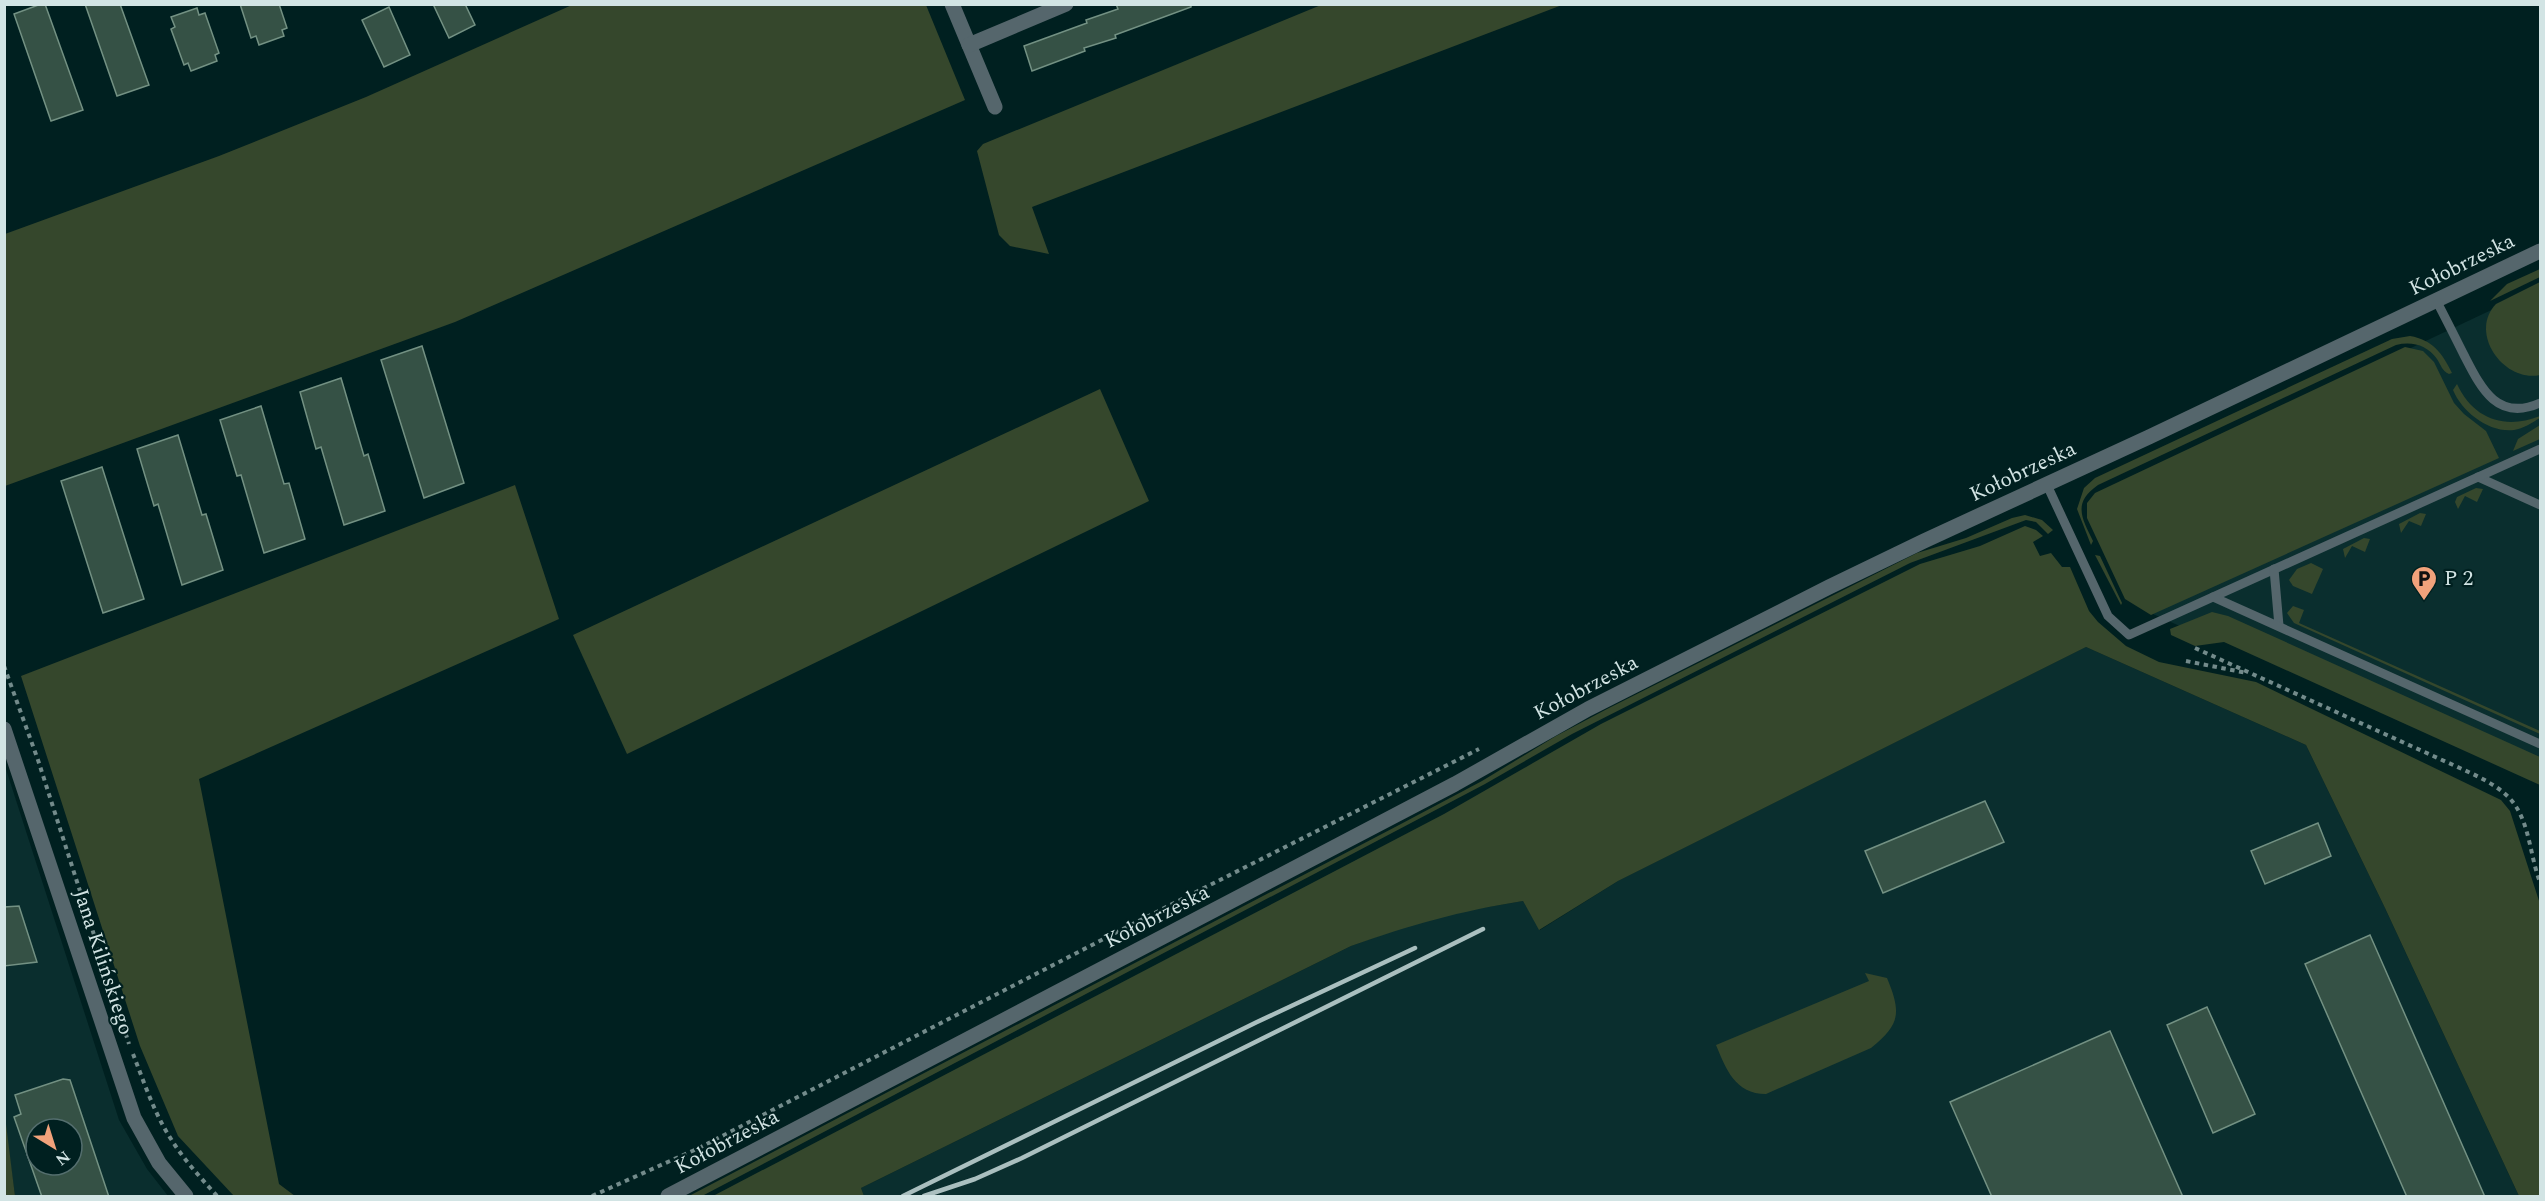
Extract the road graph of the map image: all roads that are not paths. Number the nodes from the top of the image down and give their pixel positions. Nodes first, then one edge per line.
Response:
1 (952, 4) edge
2 (1066, 4) edge
3 (969, 45) junction
4 (995, 106) dead end
5 (2541, 251) edge
6 (2436, 300) junction
7 (2541, 403) edge
8 (2541, 449) edge
9 (2478, 477) junction
10 (2048, 485) junction
11 (2541, 505) edge
12 (2274, 569) junction
13 (2213, 597) junction
14 (2279, 626) junction
15 (4, 729) edge
16 (2541, 744) edge
17 (186, 1197) edge
18 (668, 1197) edge

1 - 3 street
2 - 3 street
3 - 4 street
5 - 6 street, Kołobrzeska
6 - 7 lane
6 - 10 street, Kołobrzeska
8 - 9 lane
9 - 11 lane
9 - 12 lane
10 - 13 lane
10 - 18 street, Kołobrzeska
12 - 13 lane
12 - 14 lane
13 - 14 lane
14 - 16 lane
15 - 17 street, Jana Kilińskiego

